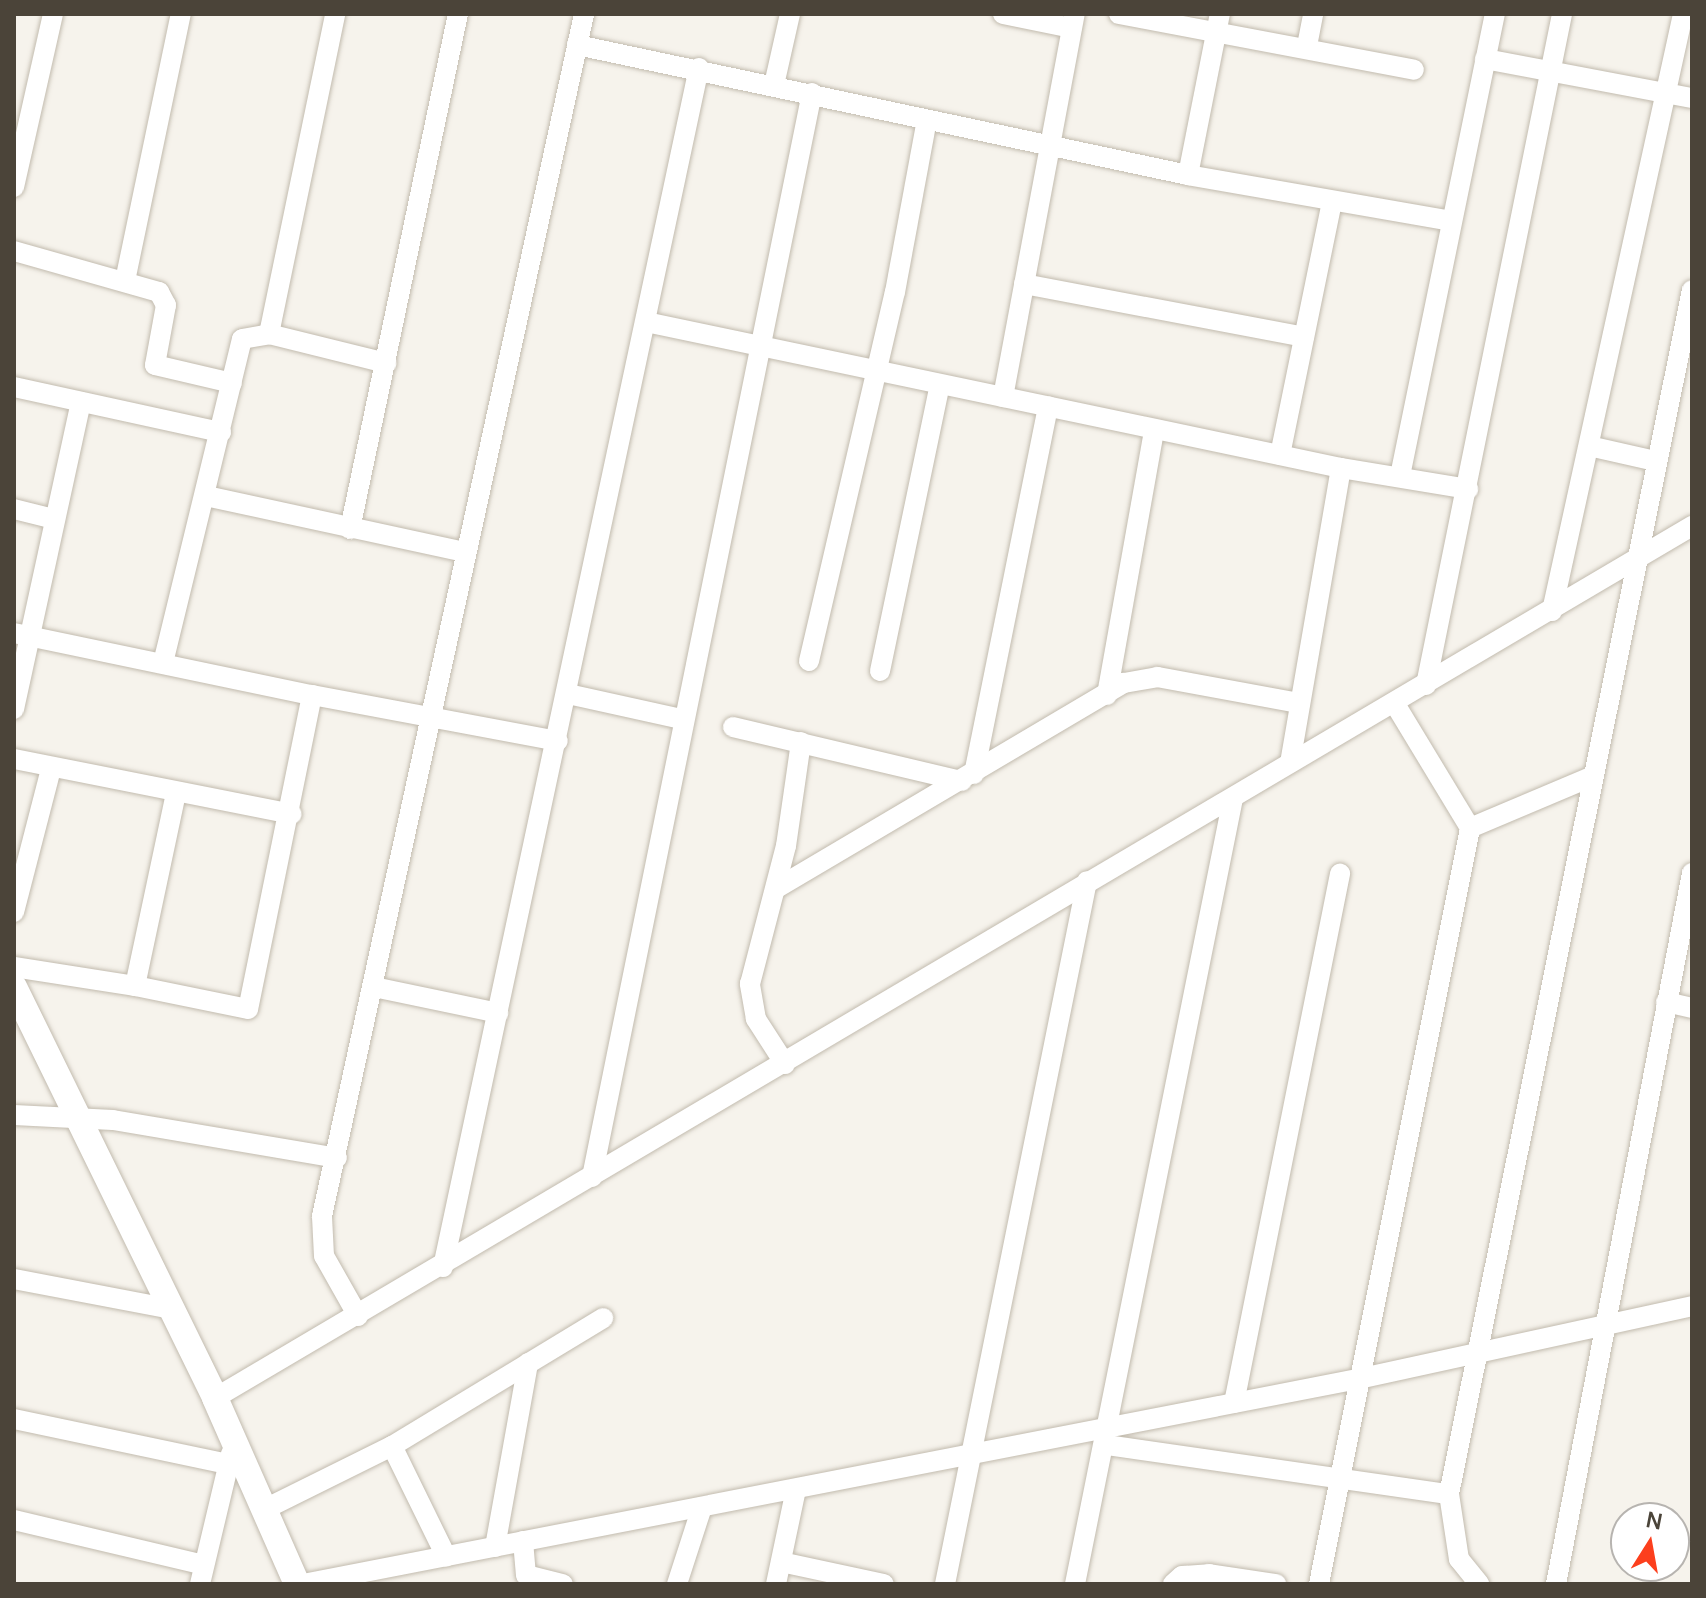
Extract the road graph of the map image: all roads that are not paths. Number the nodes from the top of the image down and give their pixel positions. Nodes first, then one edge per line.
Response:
1 (53, 14) edge
2 (181, 14) edge
3 (335, 14) edge
4 (458, 14) edge
5 (584, 14) edge
6 (790, 14) edge
7 (1003, 14) edge
8 (1119, 14) edge
9 (1313, 14) edge
10 (1495, 14) edge
11 (1562, 14) edge
12 (1683, 14) edge
13 (1073, 21) edge
14 (1218, 22) edge
15 (577, 45) junction
16 (1307, 46) junction
17 (1485, 59) junction
18 (699, 68) junction
19 (1414, 70) dead end
20 (1551, 71) junction
21 (774, 85) junction
22 (812, 93) junction
23 (1668, 93) junction
24 (1692, 98) edge
25 (927, 120) junction
26 (1050, 142) junction
27 (1188, 175) junction
28 (14, 187) edge
29 (1332, 202) junction
30 (1451, 221) junction
31 (14, 251) edge
32 (125, 281) junction
33 (1024, 284) junction
34 (1692, 290) edge
35 (646, 322) junction
36 (269, 334) junction
37 (1304, 337) junction
38 (761, 346) junction
39 (386, 363) junction
40 (875, 371) junction
41 (232, 383) junction
42 (940, 385) junction
43 (14, 387) edge
44 (1003, 397) junction
45 (81, 402) junction
46 (1048, 406) junction
47 (1154, 430) junction
48 (221, 432) junction
49 (1589, 446) junction
50 (1280, 455) junction
51 (1655, 461) junction
52 (1341, 468) junction
53 (1400, 476) junction
54 (1468, 489) junction
55 (206, 496) junction
56 (14, 509) edge
57 (54, 519) junction
58 (1692, 526) edge
59 (350, 529) junction
60 (464, 552) junction
61 (1633, 562) junction
62 (1552, 611) junction
63 (21, 635) edge
64 (809, 661) dead end
65 (163, 663) junction
66 (880, 671) dead end
67 (1426, 685) junction
68 (568, 694) junction
69 (312, 695) junction
70 (1107, 695) junction
71 (1298, 703) junction
72 (1395, 704) junction
73 (14, 709) edge
74 (432, 715) junction
75 (681, 719) junction
76 (733, 727) dead end
77 (558, 741) junction
78 (801, 742) junction
79 (14, 759) edge
80 (1290, 763) junction
81 (51, 769) junction
82 (968, 777) junction
83 (1591, 777) junction
84 (176, 793) junction
85 (1233, 798) junction
86 (292, 814) junction
87 (1470, 828) junction
88 (1692, 873) edge
89 (1340, 874) dead end
90 (1087, 881) junction
91 (777, 888) junction
92 (14, 912) edge
93 (14, 967) edge
94 (135, 986) junction
95 (14, 987) edge
96 (374, 987) junction
97 (1666, 1002) junction
98 (1692, 1008) edge
99 (498, 1013) junction
100 (785, 1064) junction
101 (14, 1115) edge
102 (75, 1119) junction
103 (337, 1158) junction
104 (592, 1177) junction
105 (443, 1267) junction
106 (14, 1279) edge
107 (1692, 1306) edge
108 (172, 1309) junction
109 (358, 1316) junction
110 (603, 1318) dead end
111 (1606, 1329) junction
112 (1481, 1354) junction
113 (528, 1363) junction
114 (1358, 1379) junction
115 (215, 1398) junction
116 (1234, 1403) junction
117 (14, 1419) edge
118 (1109, 1435) junction
119 (392, 1446) junction
120 (231, 1453) junction
121 (973, 1453) junction
122 (1339, 1476) junction
123 (796, 1489) junction
124 (1449, 1494) junction
125 (702, 1507) junction
126 (263, 1510) junction
127 (14, 1520) edge
128 (523, 1541) junction
129 (495, 1547) junction
130 (446, 1556) junction
131 (781, 1562) junction
132 (202, 1575) edge
133 (300, 1584) edge
134 (563, 1584) edge
135 (677, 1584) edge
136 (776, 1584) edge
137 (884, 1584) edge
138 (945, 1584) edge
139 (1075, 1584) edge
140 (1173, 1584) edge
141 (1276, 1584) edge
142 (1319, 1584) edge
143 (1479, 1584) edge
144 (1556, 1584) edge

1 - 28 street
2 - 32 street
3 - 36 street
4 - 39 street
5 - 15 street
6 - 21 street
7 - 13 street
8 - 14 street
9 - 16 street
10 - 17 street
11 - 20 street
12 - 23 street
13 - 26 street
14 - 16 street
14 - 27 street
15 - 18 street
15 - 60 street
16 - 19 street
17 - 20 street
17 - 30 street
18 - 21 street
18 - 35 street
20 - 23 street
20 - 54 street
21 - 22 street
22 - 25 street
22 - 38 street
23 - 24 street
23 - 49 street
25 - 26 street
25 - 40 street
26 - 27 street
26 - 33 street
27 - 29 street
29 - 30 street
29 - 37 street
30 - 53 street
31 - 32 street
32 - 41 street
33 - 37 street
33 - 44 street
34 - 51 street
35 - 38 street
35 - 68 street
36 - 39 street
36 - 41 street
37 - 50 street
38 - 40 street
38 - 75 street
39 - 59 street
40 - 42 street
40 - 64 street
41 - 48 street
42 - 44 street
42 - 66 street
43 - 45 street
44 - 46 street
45 - 48 street
45 - 57 street
46 - 47 street
46 - 82 street
47 - 50 street
47 - 70 street
48 - 55 street
49 - 51 street
49 - 62 street
50 - 52 street
51 - 61 street
52 - 53 street
52 - 71 street
53 - 54 street
54 - 67 street
55 - 59 street
55 - 65 street
56 - 57 street
57 - 63 street
58 - 61 street
59 - 60 street
60 - 74 street
61 - 62 street
61 - 83 street
62 - 67 street
63 - 65 street
63 - 73 street
65 - 69 street
67 - 72 street
68 - 75 street
68 - 77 street
69 - 74 street
69 - 86 street
70 - 71 street
70 - 82 street
71 - 80 street
72 - 80 street
72 - 87 street
74 - 77 street
74 - 96 street
75 - 104 street
76 - 78 street
77 - 99 street
78 - 82 street
78 - 91 street
79 - 81 street
80 - 85 street
81 - 84 street
81 - 92 street
82 - 91 street
83 - 87 street
83 - 112 street
84 - 86 street
84 - 94 street
85 - 90 street
85 - 118 street
86 - 94 street
87 - 114 street
88 - 97 street
89 - 116 street
90 - 100 street
90 - 121 street
91 - 100 street
93 - 94 street
95 - 102 street
96 - 99 street
96 - 103 street
97 - 98 street
97 - 111 street
99 - 105 street
100 - 104 street
101 - 102 street
102 - 103 street
102 - 108 street
103 - 109 street
104 - 105 street
105 - 109 street
106 - 108 street
107 - 111 street
108 - 115 street
109 - 115 street
110 - 113 street
111 - 112 street
111 - 144 street
112 - 114 street
112 - 124 street
113 - 119 street
113 - 129 street
114 - 116 street
114 - 122 street
115 - 120 street
116 - 118 street
117 - 120 street
118 - 121 street
118 - 122 street
118 - 139 street
119 - 126 street
119 - 130 street
120 - 126 street
120 - 132 street
121 - 123 street
121 - 138 street
122 - 124 street
122 - 142 street
123 - 125 street
123 - 131 street
124 - 143 street
125 - 128 street
125 - 135 street
126 - 133 street
127 - 132 street
128 - 129 street
128 - 134 street
129 - 130 street
130 - 133 street
131 - 136 street
131 - 137 street
140 - 141 street

